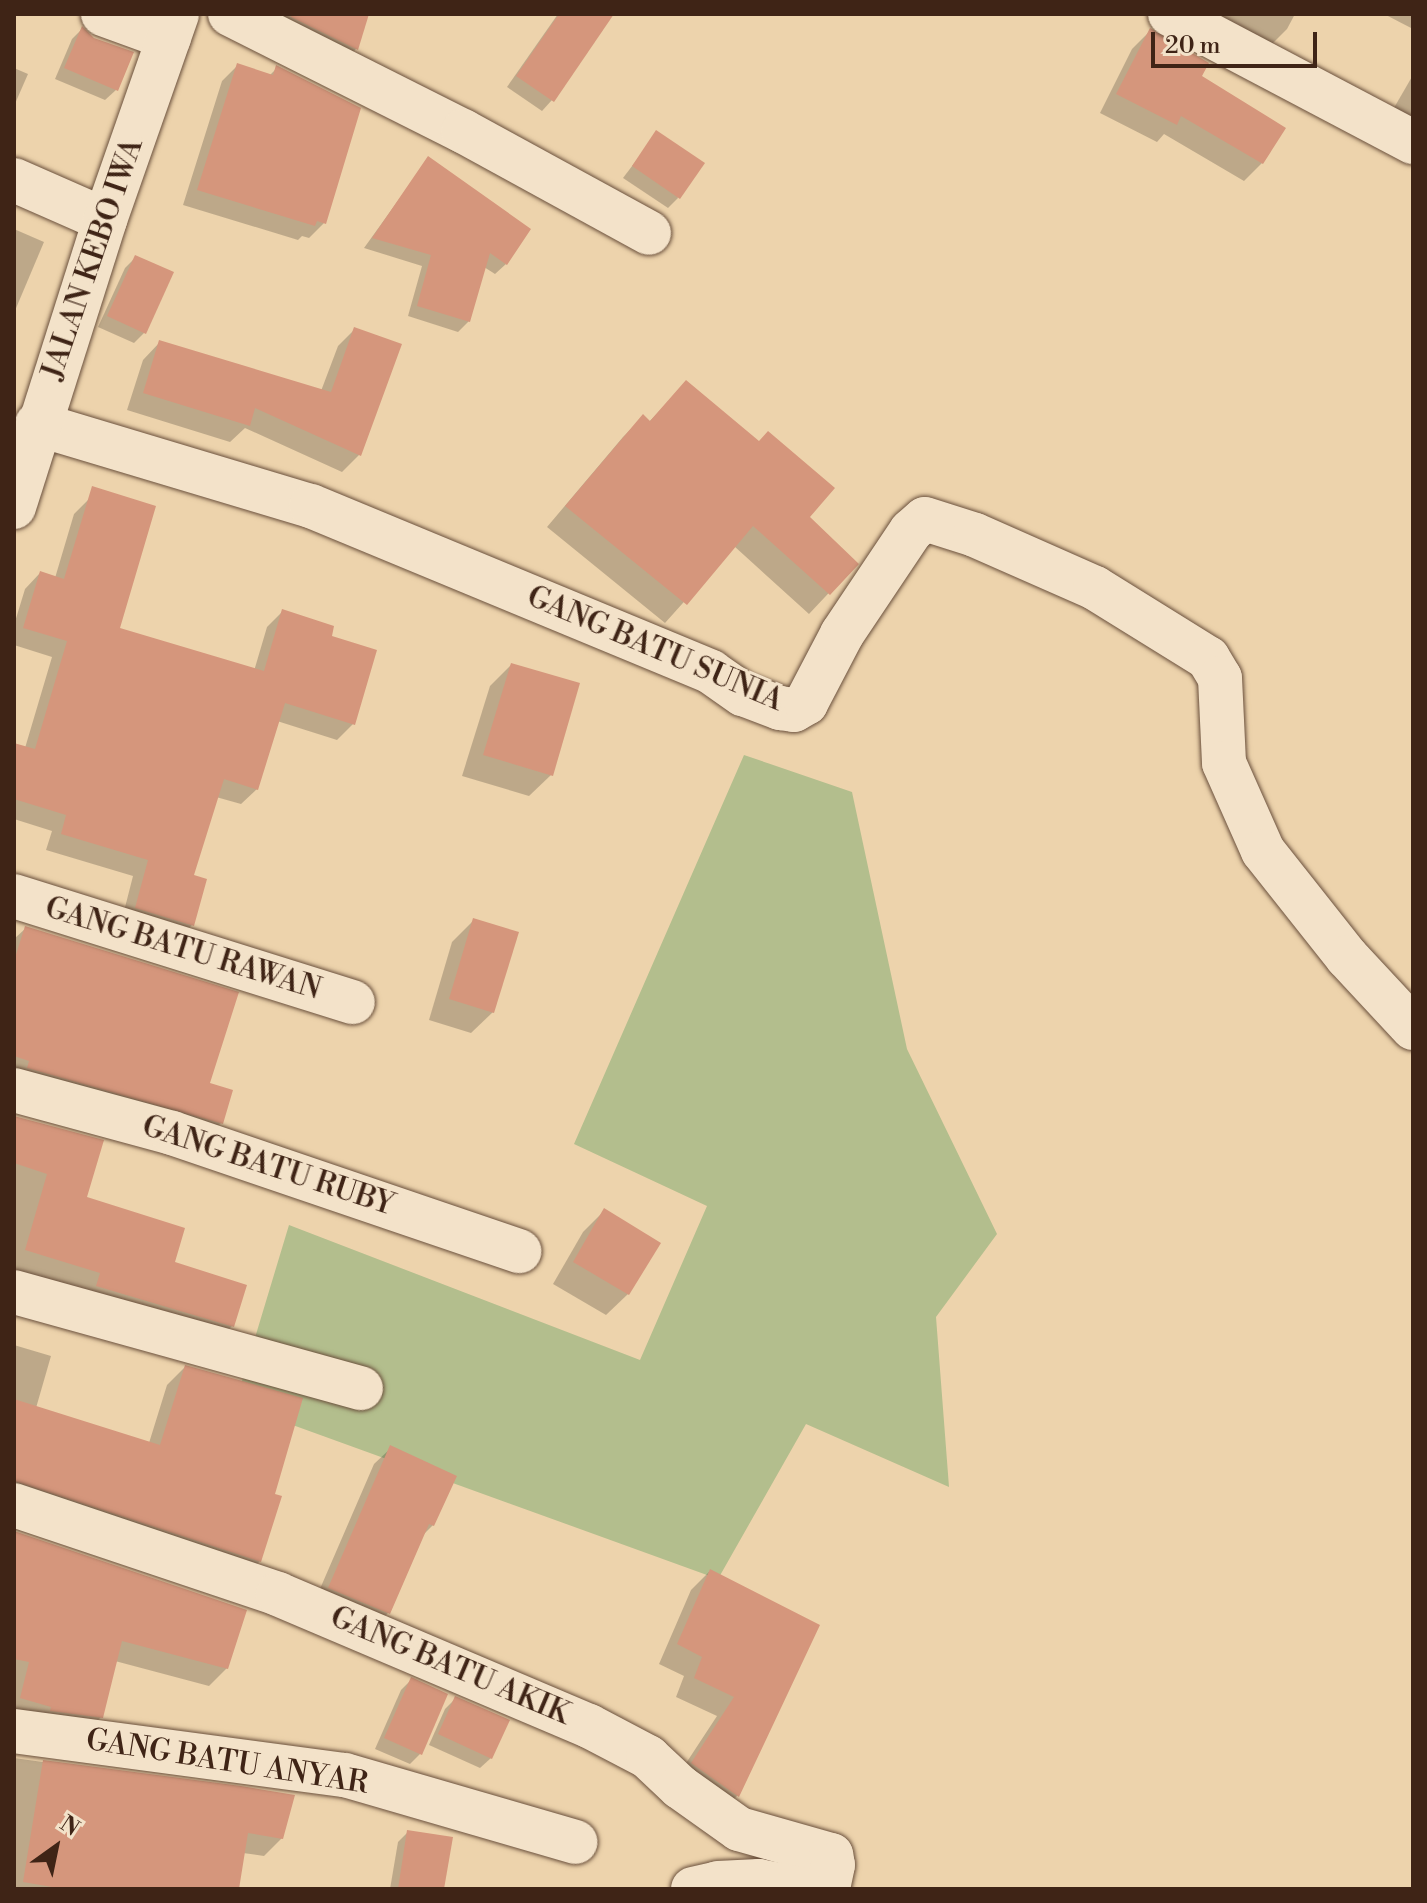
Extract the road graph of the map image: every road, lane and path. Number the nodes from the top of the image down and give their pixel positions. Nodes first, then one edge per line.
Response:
1 (103, 14) edge
2 (230, 14) edge
3 (1170, 14) edge
4 (173, 26) edge
5 (1413, 142) edge
6 (14, 180) edge
7 (105, 220) junction
8 (649, 233) dead end
9 (37, 424) junction
10 (19, 463) edge
11 (14, 507) edge
12 (14, 896) edge
13 (353, 1002) dead end
14 (1413, 1028) edge
15 (14, 1090) edge
16 (519, 1251) dead end
17 (14, 1292) edge
18 (361, 1388) dead end
19 (14, 1505) edge
20 (14, 1731) edge
21 (575, 1842) dead end
22 (693, 1889) edge
23 (801, 1889) edge
24 (828, 1889) edge

1 - 4 street
2 - 8 street
3 - 5 street
4 - 7 street, JALAN KEBO IWA
6 - 7 street
7 - 9 street, JALAN KEBO IWA
9 - 10 street, JALAN KEBO IWA
9 - 14 street, GANG BATU SUNIA
10 - 11 street, JALAN KEBO IWA
12 - 13 street, GANG BATU RAWAN
15 - 16 street, GANG BATU RUBY
17 - 18 street
19 - 24 street, GANG BATU AKIK
20 - 21 street, GANG BATU ANYAR
22 - 23 street

